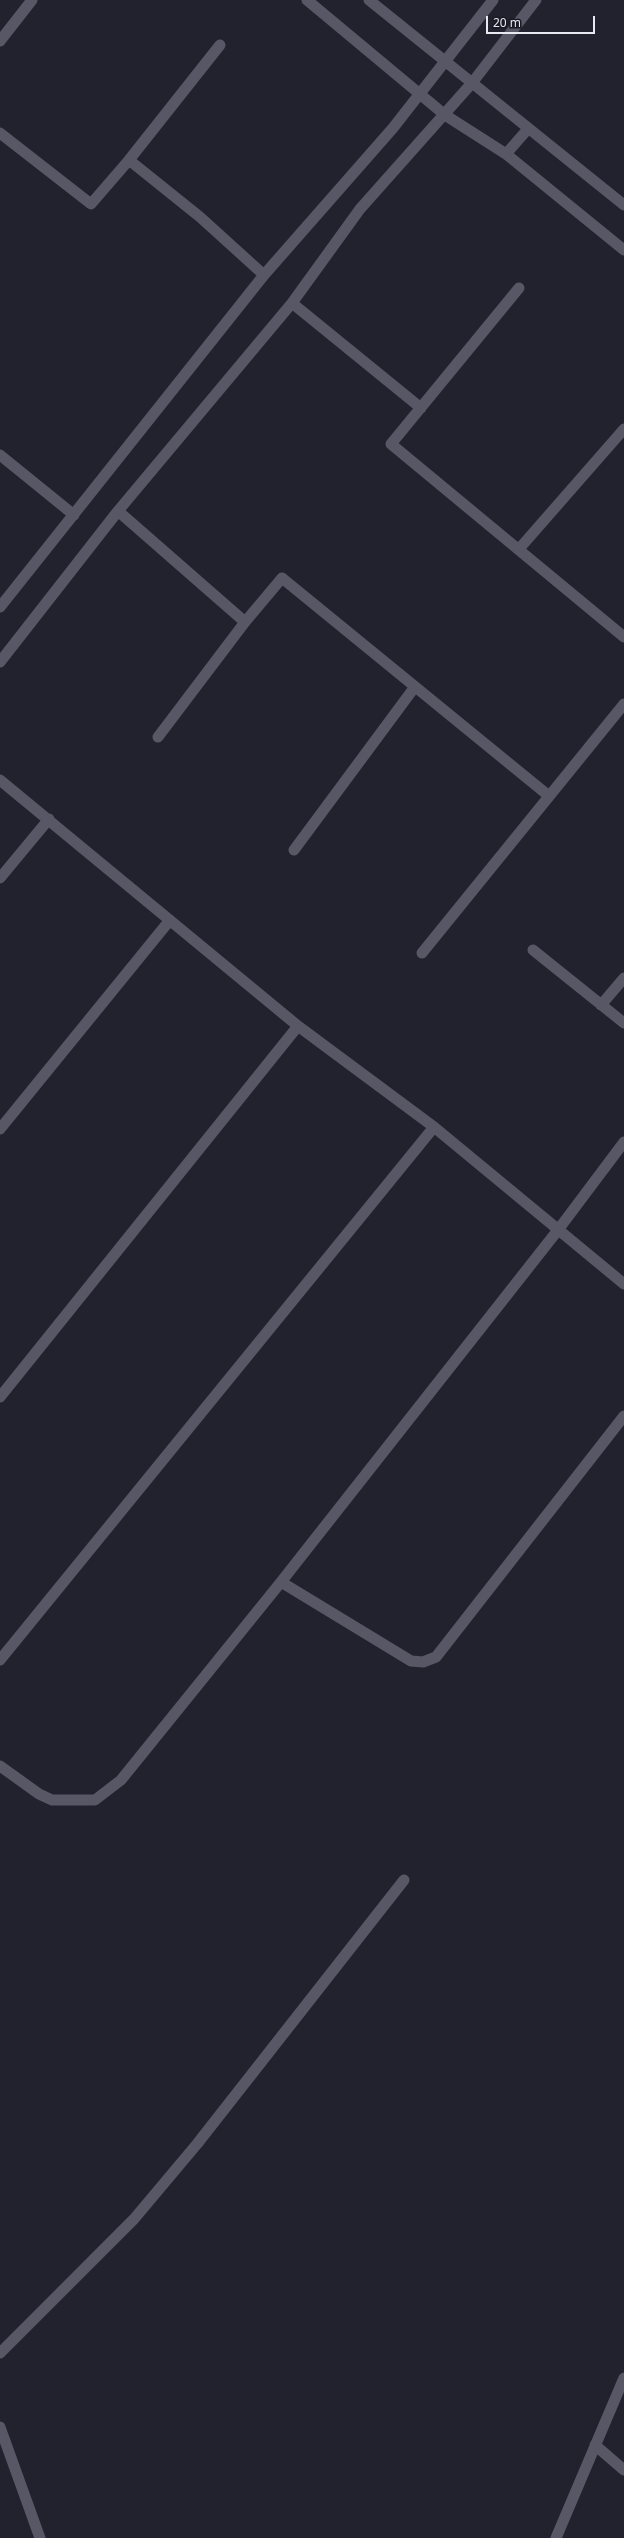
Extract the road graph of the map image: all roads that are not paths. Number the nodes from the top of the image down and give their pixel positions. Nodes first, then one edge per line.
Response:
1 (32, 0) edge
2 (307, 0) edge
3 (369, 0) edge
4 (493, 0) edge
5 (536, 0) edge
6 (0, 41) edge
7 (220, 45) dead end
8 (446, 63) junction
9 (472, 83) junction
10 (420, 92) junction
11 (445, 115) junction
12 (527, 130) junction
13 (0, 133) edge
14 (506, 154) junction
15 (129, 160) junction
16 (624, 205) edge
17 (624, 250) edge
18 (264, 275) junction
19 (519, 288) dead end
20 (292, 303) junction
21 (422, 408) junction
22 (624, 429) edge
23 (0, 455) edge
24 (118, 512) junction
25 (74, 515) junction
26 (519, 549) junction
27 (0, 607) edge
28 (245, 622) junction
29 (624, 637) edge
30 (0, 662) edge
31 (414, 688) junction
32 (624, 704) edge
33 (158, 737) dead end
34 (0, 780) edge
35 (549, 796) junction
36 (49, 819) junction
37 (294, 850) dead end
38 (0, 878) edge
39 (170, 920) junction
40 (533, 950) dead end
41 (422, 953) dead end
42 (624, 978) edge
43 (601, 1005) junction
44 (624, 1023) edge
45 (298, 1026) junction
46 (434, 1127) junction
47 (0, 1129) edge
48 (624, 1142) edge
49 (558, 1230) junction
50 (624, 1284) edge
51 (0, 1397) edge
52 (624, 1416) edge
53 (281, 1582) junction
54 (0, 1660) edge
55 (0, 1766) edge
56 (404, 1880) dead end
57 (0, 2353) edge
58 (624, 2378) edge
59 (0, 2427) edge
60 (595, 2445) junction
61 (624, 2470) edge
62 (40, 2538) edge
63 (556, 2538) edge

1 - 6 street
2 - 10 street
3 - 8 street
4 - 8 street
5 - 9 street
7 - 15 street
8 - 9 street
8 - 10 street
9 - 11 street
9 - 12 street
10 - 11 street
10 - 18 street
11 - 14 street
11 - 20 street
12 - 14 street
12 - 16 street
13 - 15 street
14 - 17 street
15 - 18 street
18 - 25 street
19 - 21 street
20 - 21 street
20 - 24 street
21 - 26 street
22 - 26 street
23 - 25 street
24 - 28 street
24 - 30 street
25 - 27 street
26 - 29 street
28 - 31 street
28 - 33 street
31 - 35 street
31 - 37 street
32 - 35 street
34 - 36 street
35 - 41 street
36 - 38 street
36 - 39 street
39 - 45 street
39 - 47 street
40 - 43 street
42 - 43 street
43 - 44 street
45 - 46 street
45 - 51 street
46 - 49 street
46 - 54 street
48 - 49 street
49 - 50 street
49 - 53 street
52 - 53 street
53 - 55 street
56 - 57 street
58 - 60 street
59 - 62 street
60 - 61 street
60 - 63 street

